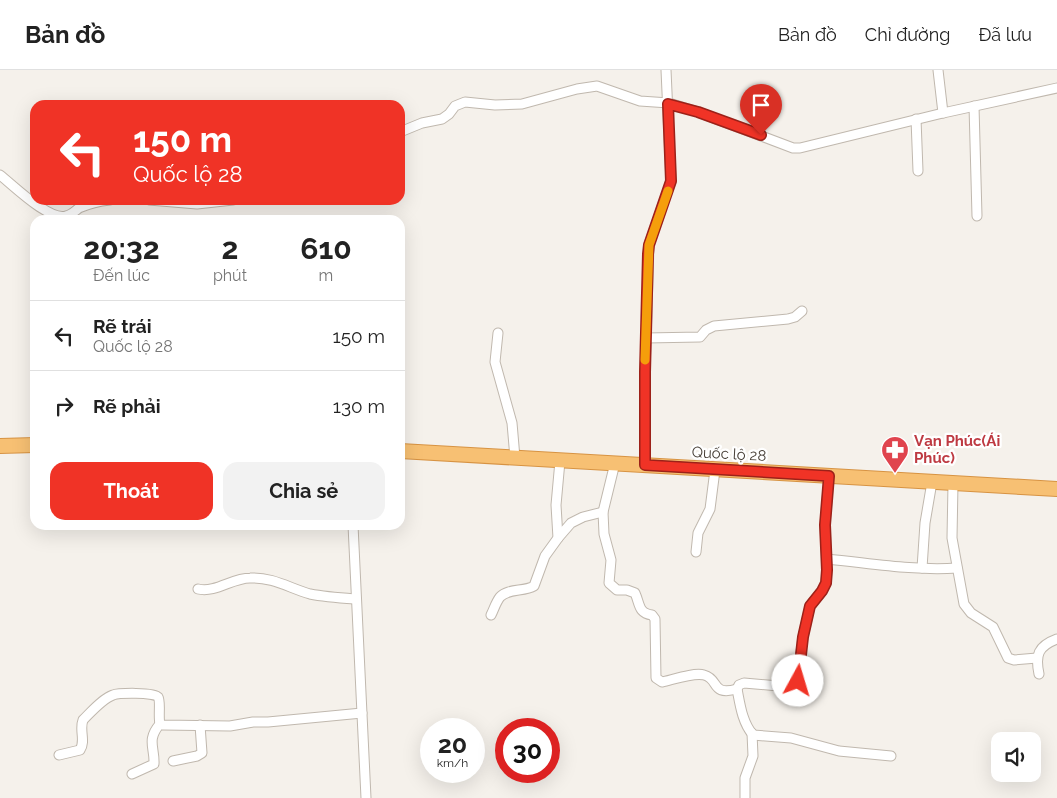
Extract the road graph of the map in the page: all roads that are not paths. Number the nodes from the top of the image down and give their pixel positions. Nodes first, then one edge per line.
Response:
1 (666, 70) edge
2 (938, 70) edge
3 (1057, 88) edge
4 (668, 104) junction
5 (974, 106) junction
6 (943, 113) junction
7 (916, 119) junction
8 (405, 130) edge
9 (918, 171) dead end
10 (0, 175) edge
11 (30, 199) edge
12 (37, 205) edge
13 (90, 205) edge
14 (54, 215) edge
15 (69, 215) edge
16 (977, 216) dead end
17 (802, 311) dead end
18 (498, 333) dead end
19 (646, 338) junction
20 (30, 445) edge
21 (0, 446) edge
22 (405, 451) edge
23 (515, 458) junction
24 (560, 461) junction
25 (616, 464) junction
26 (645, 465) junction
27 (715, 470) junction
28 (829, 476) junction
29 (932, 482) junction
30 (953, 484) junction
31 (1057, 489) edge
32 (603, 512) junction
33 (353, 530) edge
34 (558, 538) junction
35 (696, 552) dead end
36 (827, 559) junction
37 (922, 568) junction
38 (957, 568) junction
39 (198, 589) dead end
40 (356, 599) junction
41 (491, 615) dead end
42 (1057, 639) edge
43 (1037, 658) junction
44 (1039, 674) dead end
45 (737, 688) junction
46 (362, 712) junction
47 (160, 724) junction
48 (200, 724) junction
49 (752, 733) junction
50 (59, 755) dead end
51 (891, 756) dead end
52 (173, 761) dead end
53 (132, 774) dead end
54 (366, 798) edge
55 (745, 798) edge

1 - 4 street
2 - 6 street
3 - 5 street
4 - 7 street
4 - 8 street
4 - 19 street
5 - 6 street
5 - 16 street
6 - 7 street
7 - 9 street
10 - 11 street
12 - 14 street
13 - 15 street
17 - 19 street
18 - 23 street
19 - 26 street
20 - 21 highway
22 - 23 highway, Quốc lộ 28
23 - 24 highway, Quốc lộ 28
24 - 25 highway, Quốc lộ 28
24 - 34 street
25 - 26 highway, Quốc lộ 28
25 - 32 street
26 - 27 highway, Quốc lộ 28
27 - 28 highway, Quốc lộ 28
27 - 35 street
28 - 29 highway, Quốc lộ 28
28 - 36 street
29 - 30 highway, Quốc lộ 28
29 - 37 street
30 - 31 highway, Quốc lộ 28
30 - 38 street
32 - 34 street
32 - 45 street
33 - 40 street
34 - 41 street
36 - 37 street
36 - 45 street
37 - 38 street
38 - 43 street
39 - 40 street
40 - 46 street
42 - 43 street
43 - 44 street
45 - 49 street
46 - 48 street
46 - 54 street
47 - 48 street
47 - 50 street
47 - 53 street
48 - 52 street
49 - 51 street
49 - 55 street

